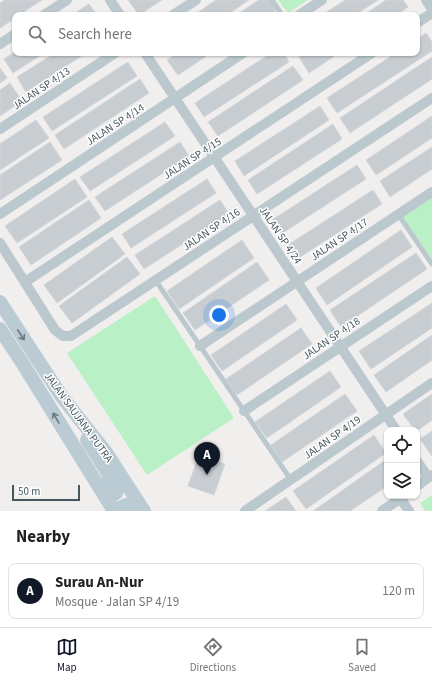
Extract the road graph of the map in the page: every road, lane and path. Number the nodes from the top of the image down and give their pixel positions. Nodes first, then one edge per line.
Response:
1 (67, 0) edge
2 (110, 0) edge
3 (196, 0) edge
4 (272, 0) edge
5 (322, 0) edge
6 (426, 0) edge
7 (432, 9) edge
8 (49, 12) edge
9 (118, 12) edge
10 (178, 12) edge
11 (280, 12) edge
12 (304, 12) edge
13 (432, 13) edge
14 (420, 21) edge
15 (12, 36) edge
16 (0, 44) edge
17 (110, 56) edge
18 (147, 56) edge
19 (239, 56) edge
20 (367, 56) edge
21 (432, 98) edge
22 (176, 99) junction
23 (0, 129) edge
24 (214, 158) junction
25 (432, 192) edge
26 (0, 214) edge
27 (398, 214) junction
28 (253, 215) junction
29 (0, 243) edge
30 (432, 264) edge
31 (156, 281) junction
32 (298, 281) junction
33 (25, 282) junction
34 (432, 286) edge
35 (0, 302) edge
36 (0, 329) edge
37 (200, 346) junction
38 (339, 347) junction
39 (432, 383) edge
40 (62, 397) junction
41 (244, 411) junction
42 (385, 414) junction
43 (394, 427) edge
44 (66, 435) junction
45 (419, 463) edge
46 (430, 476) edge
47 (291, 480) junction
48 (420, 484) edge
49 (399, 499) edge
50 (403, 499) edge
51 (114, 511) edge
52 (123, 511) edge
53 (134, 511) edge
54 (144, 511) edge
55 (245, 511) edge
56 (382, 511) edge
57 (409, 511) edge

1 - 8 street
2 - 9 street
3 - 10 street
4 - 11 lane
5 - 12 street
6 - 7 street
13 - 14 street
15 - 16 street
17 - 23 street, JALAN SP 4/13
18 - 22 street, JALAN SP 4/24
19 - 22 street, JALAN SP 4/14
20 - 24 street, JALAN SP 4/15
21 - 28 street, JALAN SP 4/16
22 - 24 street, JALAN SP 4/24
22 - 26 street, JALAN SP 4/14
24 - 28 street, JALAN SP 4/24
24 - 33 street, JALAN SP 4/15
25 - 27 street, JALAN SP 4/17
27 - 30 lane
27 - 32 street, JALAN SP 4/17
28 - 31 street, JALAN SP 4/16
28 - 32 street, JALAN SP 4/24
29 - 33 street
31 - 33 street, JALAN SP 4/16
31 - 37 lane
32 - 37 street, JALAN SP 4/17
32 - 38 street, JALAN SP 4/24
34 - 38 street, JALAN SP 4/18
35 -> 40 main road, JALAN SAUJANA PUTRA
44 -> 36 main road, JALAN SAUJANA PUTRA
37 - 41 lane
38 - 41 street, JALAN SP 4/18
38 - 42 street, JALAN SP 4/24
39 - 42 street, JALAN SP 4/19
40 - 44 main road
40 - 54 main road, JALAN SAUJANA PUTRA
41 - 47 lane
42 - 43 street, JALAN SP 4/24
42 - 47 street, JALAN SP 4/19
44 - 51 main road, JALAN SAUJANA PUTRA
45 - 46 street
46 - 48 street
47 - 55 street, JALAN SP 4/19
49 - 56 street
50 - 57 street
52 - 53 main road

